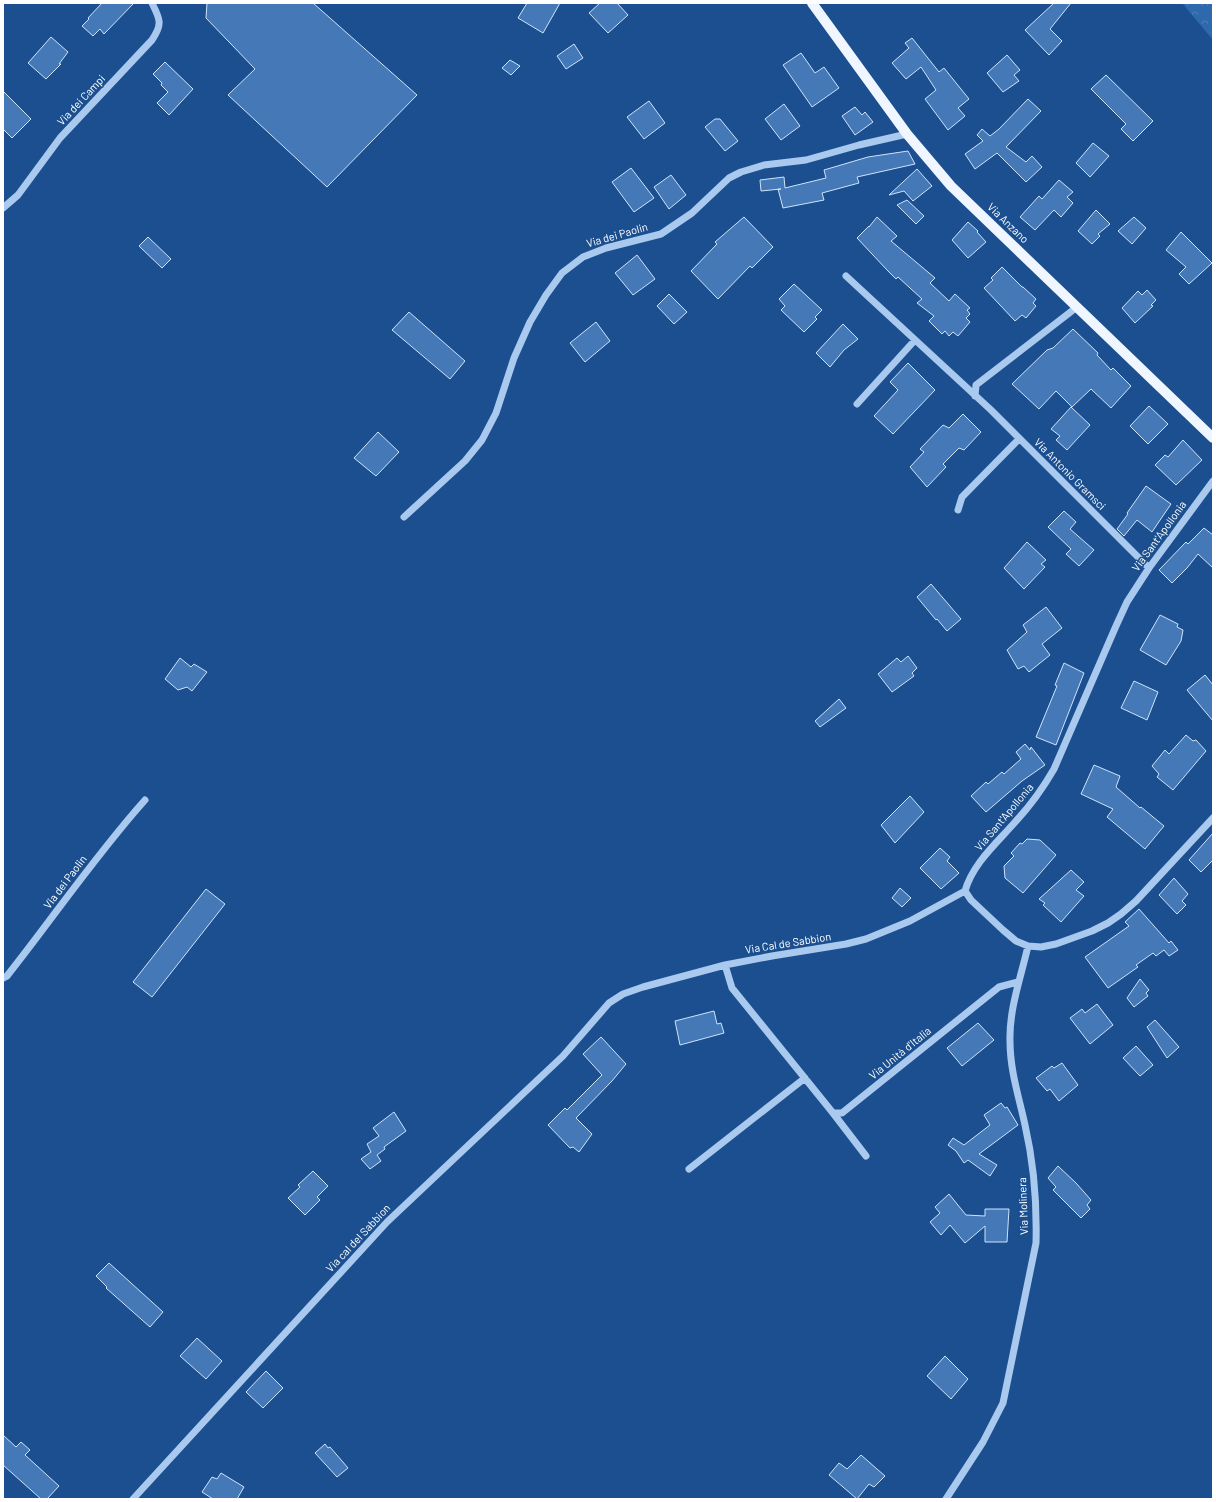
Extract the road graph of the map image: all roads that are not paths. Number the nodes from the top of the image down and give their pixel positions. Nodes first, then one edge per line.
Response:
1 (152, 3) edge
2 (812, 3) edge
3 (907, 134) junction
4 (3, 208) edge
5 (846, 276) dead end
6 (1077, 307) junction
7 (914, 340) junction
8 (975, 396) junction
9 (857, 404) dead end
10 (1213, 438) edge
11 (1019, 439) junction
12 (1213, 481) edge
13 (958, 510) dead end
14 (404, 517) dead end
15 (1149, 568) junction
16 (144, 800) dead end
17 (1213, 818) edge
18 (966, 891) junction
19 (1028, 946) junction
20 (725, 965) junction
21 (3, 978) edge
22 (1018, 982) junction
23 (609, 1003) joint
24 (805, 1078) junction
25 (833, 1113) junction
26 (866, 1156) dead end
27 (689, 1169) dead end
28 (133, 1499) edge
29 (946, 1499) edge

1 - 4 street, Via dei Campi
2 - 3 main road, Via Anzano
3 - 6 main road, Via Anzano
3 - 14 street, Via dei Paolin
5 - 7 street, Via Antonio Gramsci
6 - 8 street
6 - 10 main road, Via Anzano
7 - 8 street, Via Antonio Gramsci
7 - 9 street
8 - 11 street, Via Antonio Gramsci
11 - 13 street
11 - 15 street, Via Antonio Gramsci
12 - 15 street, Via Sant'Apollonia
15 - 18 street, Via Sant'Apollonia
16 - 21 street, Via dei Paolin
17 - 19 street
18 - 19 street
18 - 20 street, Via Cal de Sabbion
19 - 22 street, Via Molinera
20 - 23 street, Via Cal de Sabbion
20 - 24 street
22 - 25 street, Via Unità d'Italia
22 - 29 street, Via Molinera
23 - 28 street, Via cal del Sabbion
24 - 25 street
24 - 27 street
25 - 26 street

